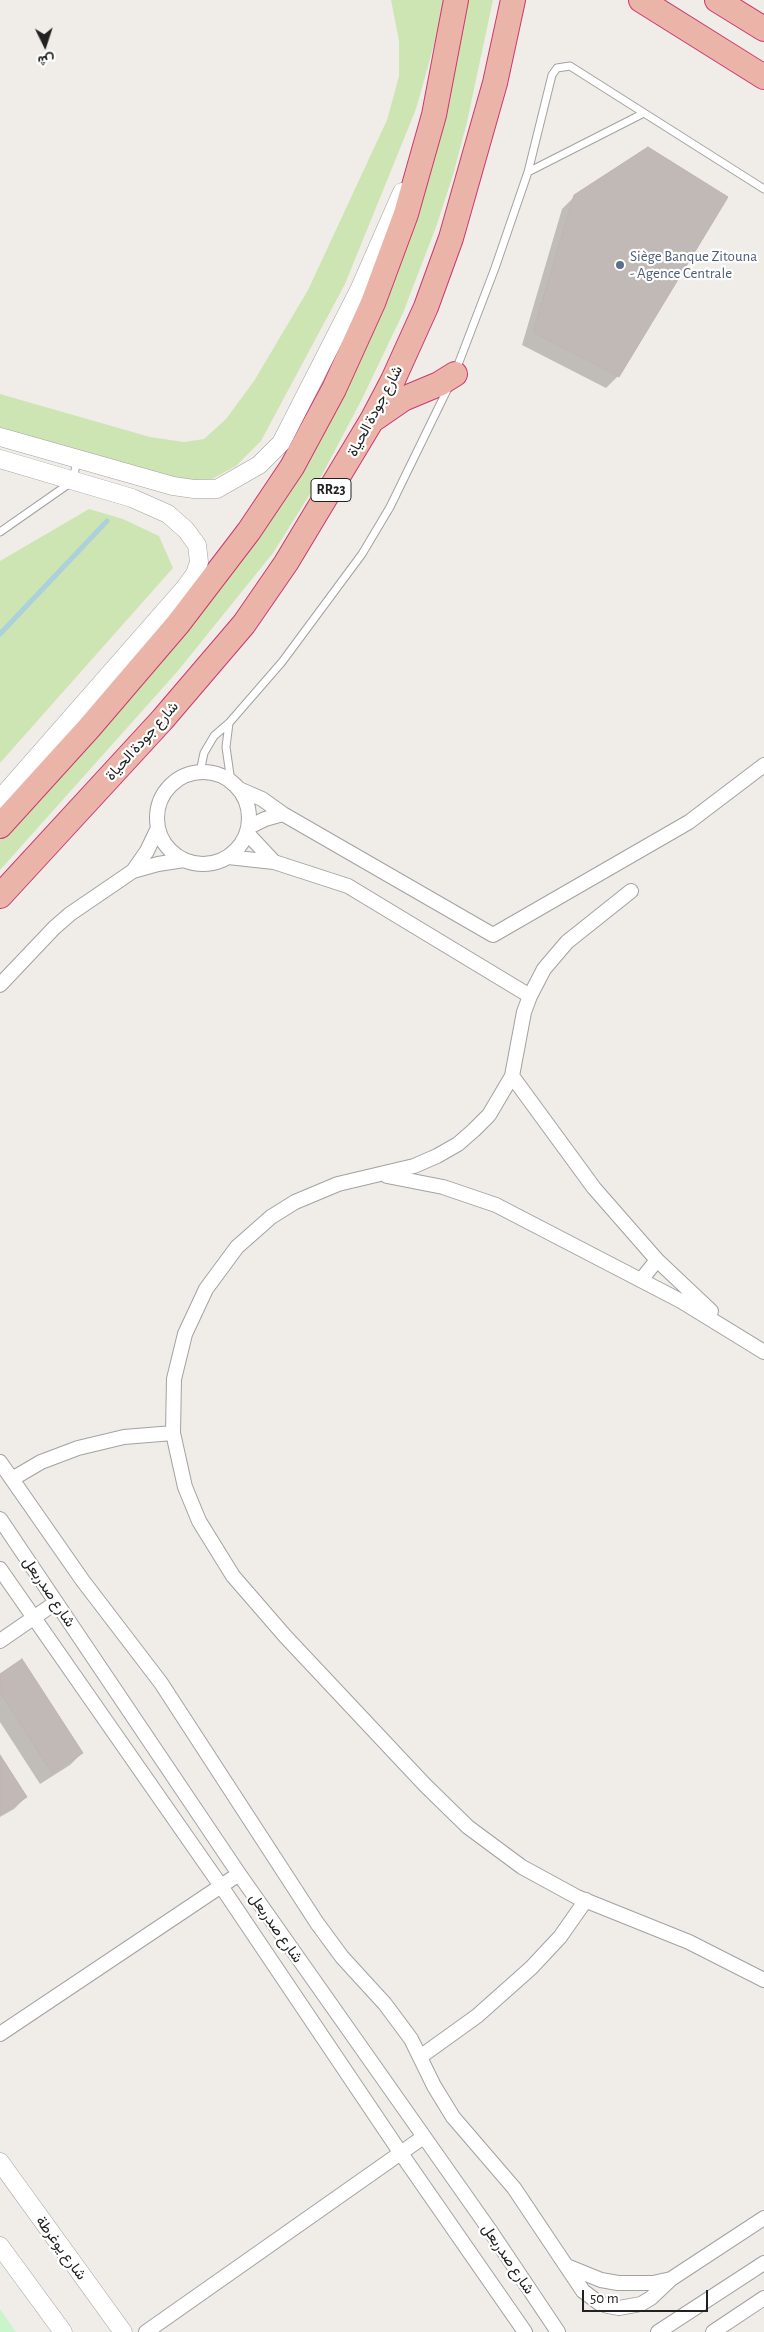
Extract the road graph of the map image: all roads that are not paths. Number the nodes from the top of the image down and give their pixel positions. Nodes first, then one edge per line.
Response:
1 (456, 0) edge
2 (514, 0) edge
3 (641, 0) edge
4 (717, 0) edge
5 (764, 29) edge
6 (764, 77) edge
7 (644, 112) junction
8 (434, 115) junction
9 (528, 172) junction
10 (764, 189) edge
11 (455, 374) junction
12 (372, 420) junction
13 (0, 437) edge
14 (0, 459) edge
15 (77, 459) junction
16 (73, 481) junction
17 (0, 532) edge
18 (229, 723) junction
19 (764, 764) edge
20 (200, 772) junction
21 (235, 785) junction
22 (0, 799) edge
23 (283, 814) junction
24 (0, 826) edge
25 (158, 828) junction
26 (248, 830) junction
27 (228, 857) junction
28 (184, 860) junction
29 (274, 862) junction
30 (133, 871) junction
31 (631, 891) dead end
32 (0, 896) edge
33 (0, 985) edge
34 (530, 996) junction
35 (512, 1076) junction
36 (377, 1175) junction
37 (657, 1260) junction
38 (641, 1280) junction
39 (735, 1332) junction
40 (764, 1352) edge
41 (174, 1433) junction
42 (0, 1462) edge
43 (12, 1479) junction
44 (0, 1519) edge
45 (0, 1569) edge
46 (56, 1603) junction
47 (34, 1618) junction
48 (0, 1641) edge
49 (239, 1874) junction
50 (221, 1886) junction
51 (586, 1900) junction
52 (764, 1980) edge
53 (0, 2034) edge
54 (420, 2057) junction
55 (422, 2138) junction
56 (400, 2152) junction
57 (0, 2162) edge
58 (764, 2218) edge
59 (0, 2246) edge
60 (764, 2263) edge
61 (568, 2267) junction
62 (671, 2279) junction
63 (764, 2298) edge
64 (63, 2332) edge
65 (123, 2332) edge
66 (146, 2332) edge
67 (525, 2332) edge
68 (558, 2332) edge
69 (658, 2332) edge
70 (713, 2332) edge

1 - 8 highway, RR23
2 - 12 highway, شارع جودة الحياة / RR23
3 - 6 highway
4 - 5 highway
7 - 9 lane
7 - 9 lane
7 - 10 lane
8 - 15 street
8 - 24 highway, RR23
9 - 11 lane
11 - 12 highway
11 - 18 lane
12 - 32 highway, شارع جودة الحياة / RR23
13 - 15 street
14 - 16 street
15 - 16 lane
16 - 17 lane
16 - 22 street
18 - 20 lane
18 - 21 lane
19 - 23 street
20 - 21 street
20 - 25 street
21 - 23 street
21 - 26 street
23 - 26 street
25 - 28 street
25 - 30 street
26 - 27 street
26 - 29 street
27 - 28 street
27 - 29 street
28 - 30 street
29 - 34 street
30 - 33 street
31 - 34 street
34 - 35 street
35 - 36 street
35 - 37 street
36 - 38 street
36 - 41 street
37 - 38 street
37 - 39 street
38 - 39 street
39 - 40 street
41 - 43 street
41 - 51 street
42 - 43 street
43 - 54 street
44 - 46 street, شارع صدربعل
45 - 47 street, شارع صدربعل
46 - 47 street
46 - 49 street, شارع صدربعل
47 - 48 street
47 - 50 street, شارع صدربعل
49 - 50 street
49 - 55 street, شارع صدربعل
50 - 53 street
50 - 56 street, شارع صدربعل
51 - 52 street
51 - 54 street
54 - 61 street
55 - 56 street
55 - 68 street, شارع صدربعل
56 - 66 street
56 - 67 street, شارع صدربعل
57 - 65 street, شارع يوغرطة
58 - 62 street
59 - 64 street
60 - 69 street
61 - 62 street
61 - 62 street
63 - 70 street

